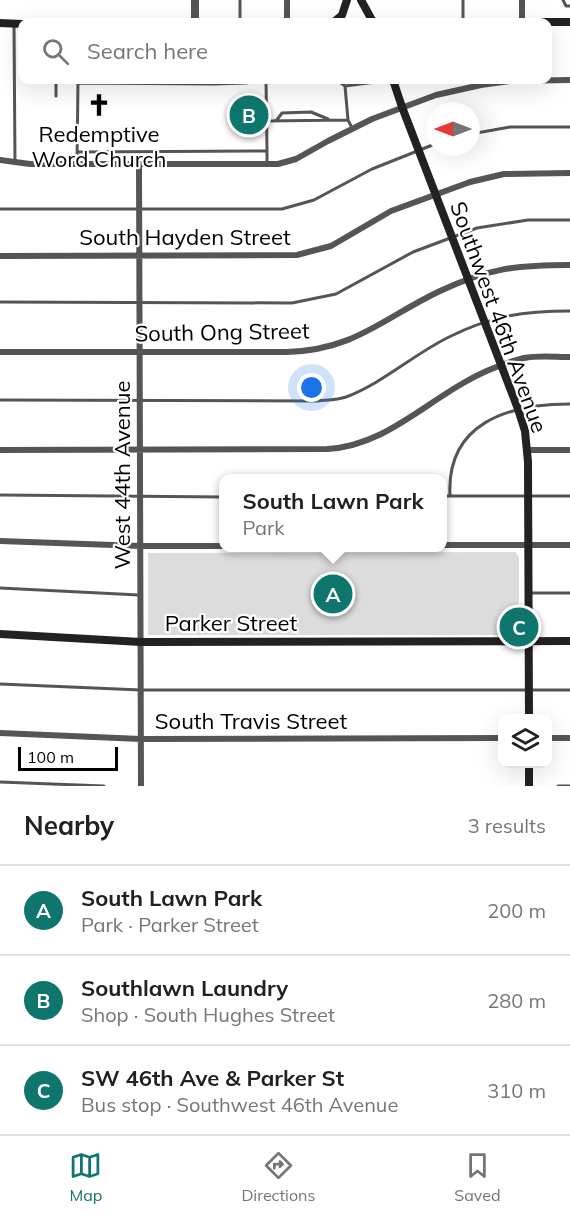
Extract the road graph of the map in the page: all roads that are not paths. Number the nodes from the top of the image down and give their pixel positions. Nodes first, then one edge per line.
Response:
1 (195, 0) edge
2 (240, 0) edge
3 (287, 0) edge
4 (347, 0) edge
5 (361, 0) edge
6 (463, 0) edge
7 (522, 0) edge
8 (563, 0) edge
9 (570, 6) edge
10 (195, 18) edge
11 (240, 18) edge
12 (287, 18) edge
13 (339, 18) edge
14 (371, 18) edge
15 (463, 18) edge
16 (521, 18) edge
17 (552, 22) edge
18 (570, 22) edge
19 (0, 23) edge
20 (18, 24) edge
21 (552, 81) edge
22 (570, 81) edge
23 (56, 84) edge
24 (78, 84) edge
25 (266, 84) edge
26 (342, 84) edge
27 (361, 84) edge
28 (395, 84) edge
29 (488, 84) edge
30 (345, 86) junction
31 (56, 96) dead end
32 (400, 103) junction
33 (330, 120) junction
34 (348, 120) junction
35 (266, 121) junction
36 (276, 121) junction
37 (570, 127) edge
38 (352, 128) junction
39 (480, 132) edge
40 (426, 147) edge
41 (418, 150) junction
42 (267, 151) junction
43 (77, 152) junction
44 (0, 160) edge
45 (15, 163) junction
46 (77, 164) junction
47 (139, 164) junction
48 (267, 164) junction
49 (570, 173) edge
50 (435, 194) junction
51 (0, 209) edge
52 (139, 210) junction
53 (570, 220) edge
54 (451, 236) junction
55 (0, 256) edge
56 (139, 256) junction
57 (570, 265) edge
58 (468, 279) junction
59 (0, 302) edge
60 (140, 302) junction
61 (570, 311) edge
62 (485, 322) junction
63 (0, 352) edge
64 (139, 352) junction
65 (570, 357) edge
66 (501, 366) junction
67 (0, 400) edge
68 (140, 400) junction
69 (570, 404) edge
70 (518, 409) junction
71 (0, 450) edge
72 (140, 450) junction
73 (527, 450) junction
74 (570, 450) edge
75 (0, 495) edge
76 (450, 496) joint
77 (529, 496) junction
78 (570, 496) edge
79 (219, 497) edge
80 (141, 498) junction
81 (0, 541) edge
82 (447, 545) edge
83 (529, 545) junction
84 (570, 545) edge
85 (141, 546) junction
86 (219, 546) edge
87 (0, 588) edge
88 (529, 593) junction
89 (570, 593) edge
90 (141, 595) junction
91 (0, 634) edge
92 (529, 640) junction
93 (570, 641) edge
94 (141, 642) junction
95 (0, 684) edge
96 (141, 690) junction
97 (529, 690) junction
98 (570, 690) edge
99 (529, 714) edge
100 (0, 734) edge
101 (498, 738) edge
102 (552, 738) edge
103 (570, 738) edge
104 (141, 739) junction
105 (529, 768) edge
106 (0, 782) edge
107 (104, 786) edge
108 (141, 786) edge
109 (529, 786) edge
110 (558, 786) edge
111 (570, 786) edge

1 - 10 street
2 - 11 lane
3 - 12 street
4 - 13 main road
5 - 14 main road
6 - 15 lane
7 - 16 street
8 - 9 lane
17 - 18 main road
19 - 20 main road
20 - 45 lane
21 - 22 street
23 - 31 lane
24 - 43 lane
25 - 35 lane
26 - 30 lane
27 - 30 lane
28 - 32 main road, Southwest 46th Avenue
29 - 32 street
30 - 34 lane
32 - 38 street
32 - 41 main road, Southwest 46th Avenue
33 - 34 lane
33 - 36 lane
33 - 36 lane
34 - 38 lane
35 - 36 lane
35 - 42 lane
37 - 39 lane
38 - 48 street
40 - 41 lane
41 - 50 main road, Southwest 46th Avenue
41 - 52 lane
42 - 43 lane
42 - 48 lane
43 - 46 lane
44 - 45 street
45 - 46 street
46 - 47 street
47 - 48 street
47 - 52 street, West 44th Avenue
49 - 50 street, South Hayden Street
50 - 54 main road, Southwest 46th Avenue
50 - 56 street, South Hayden Street
51 - 52 lane
52 - 56 street, West 44th Avenue
53 - 54 lane
54 - 58 main road, Southwest 46th Avenue
54 - 60 lane
55 - 56 street, South Hayden Street
56 - 60 street, West 44th Avenue
57 - 58 street, South Ong Street
58 - 62 main road, Southwest 46th Avenue
58 - 64 street, South Ong Street
59 - 60 lane
60 - 64 street, West 44th Avenue
61 - 62 lane
62 - 66 main road, Southwest 46th Avenue
62 - 68 lane
63 - 64 street, South Ong Street
64 - 68 street, West 44th Avenue
65 - 66 street
66 - 70 main road, Southwest 46th Avenue
66 - 72 street
67 - 68 lane
68 - 72 street, West 44th Avenue
69 - 70 lane
70 - 73 main road, Southwest 46th Avenue
70 - 76 lane
71 - 72 street
72 - 80 street, West 44th Avenue
73 - 74 street
73 - 77 main road, Southwest 46th Avenue
75 - 80 lane
76 - 77 lane
77 - 78 lane
77 - 83 main road, Southwest 46th Avenue
79 - 80 lane
80 - 85 street, West 44th Avenue
81 - 85 street
82 - 83 street
83 - 84 street
83 - 88 main road, Southwest 46th Avenue
85 - 86 street
85 - 90 street, West 44th Avenue
87 - 90 lane
88 - 89 lane
88 - 92 main road, Southwest 46th Avenue
90 - 94 street, West 44th Avenue
91 - 94 main road, Parker Street
92 - 93 main road, Parker Street
92 - 94 main road, Parker Street
92 - 97 main road, Southwest 46th Avenue
94 - 96 street, West 44th Avenue
95 - 96 lane
96 - 97 lane
96 - 104 street, West 44th Avenue
97 - 98 lane
97 - 99 main road, Southwest 46th Avenue
100 - 104 street, South Travis Street
101 - 104 street, South Travis Street
102 - 103 street
104 - 108 street, West 44th Avenue
105 - 109 main road
106 - 107 lane
110 - 111 lane

